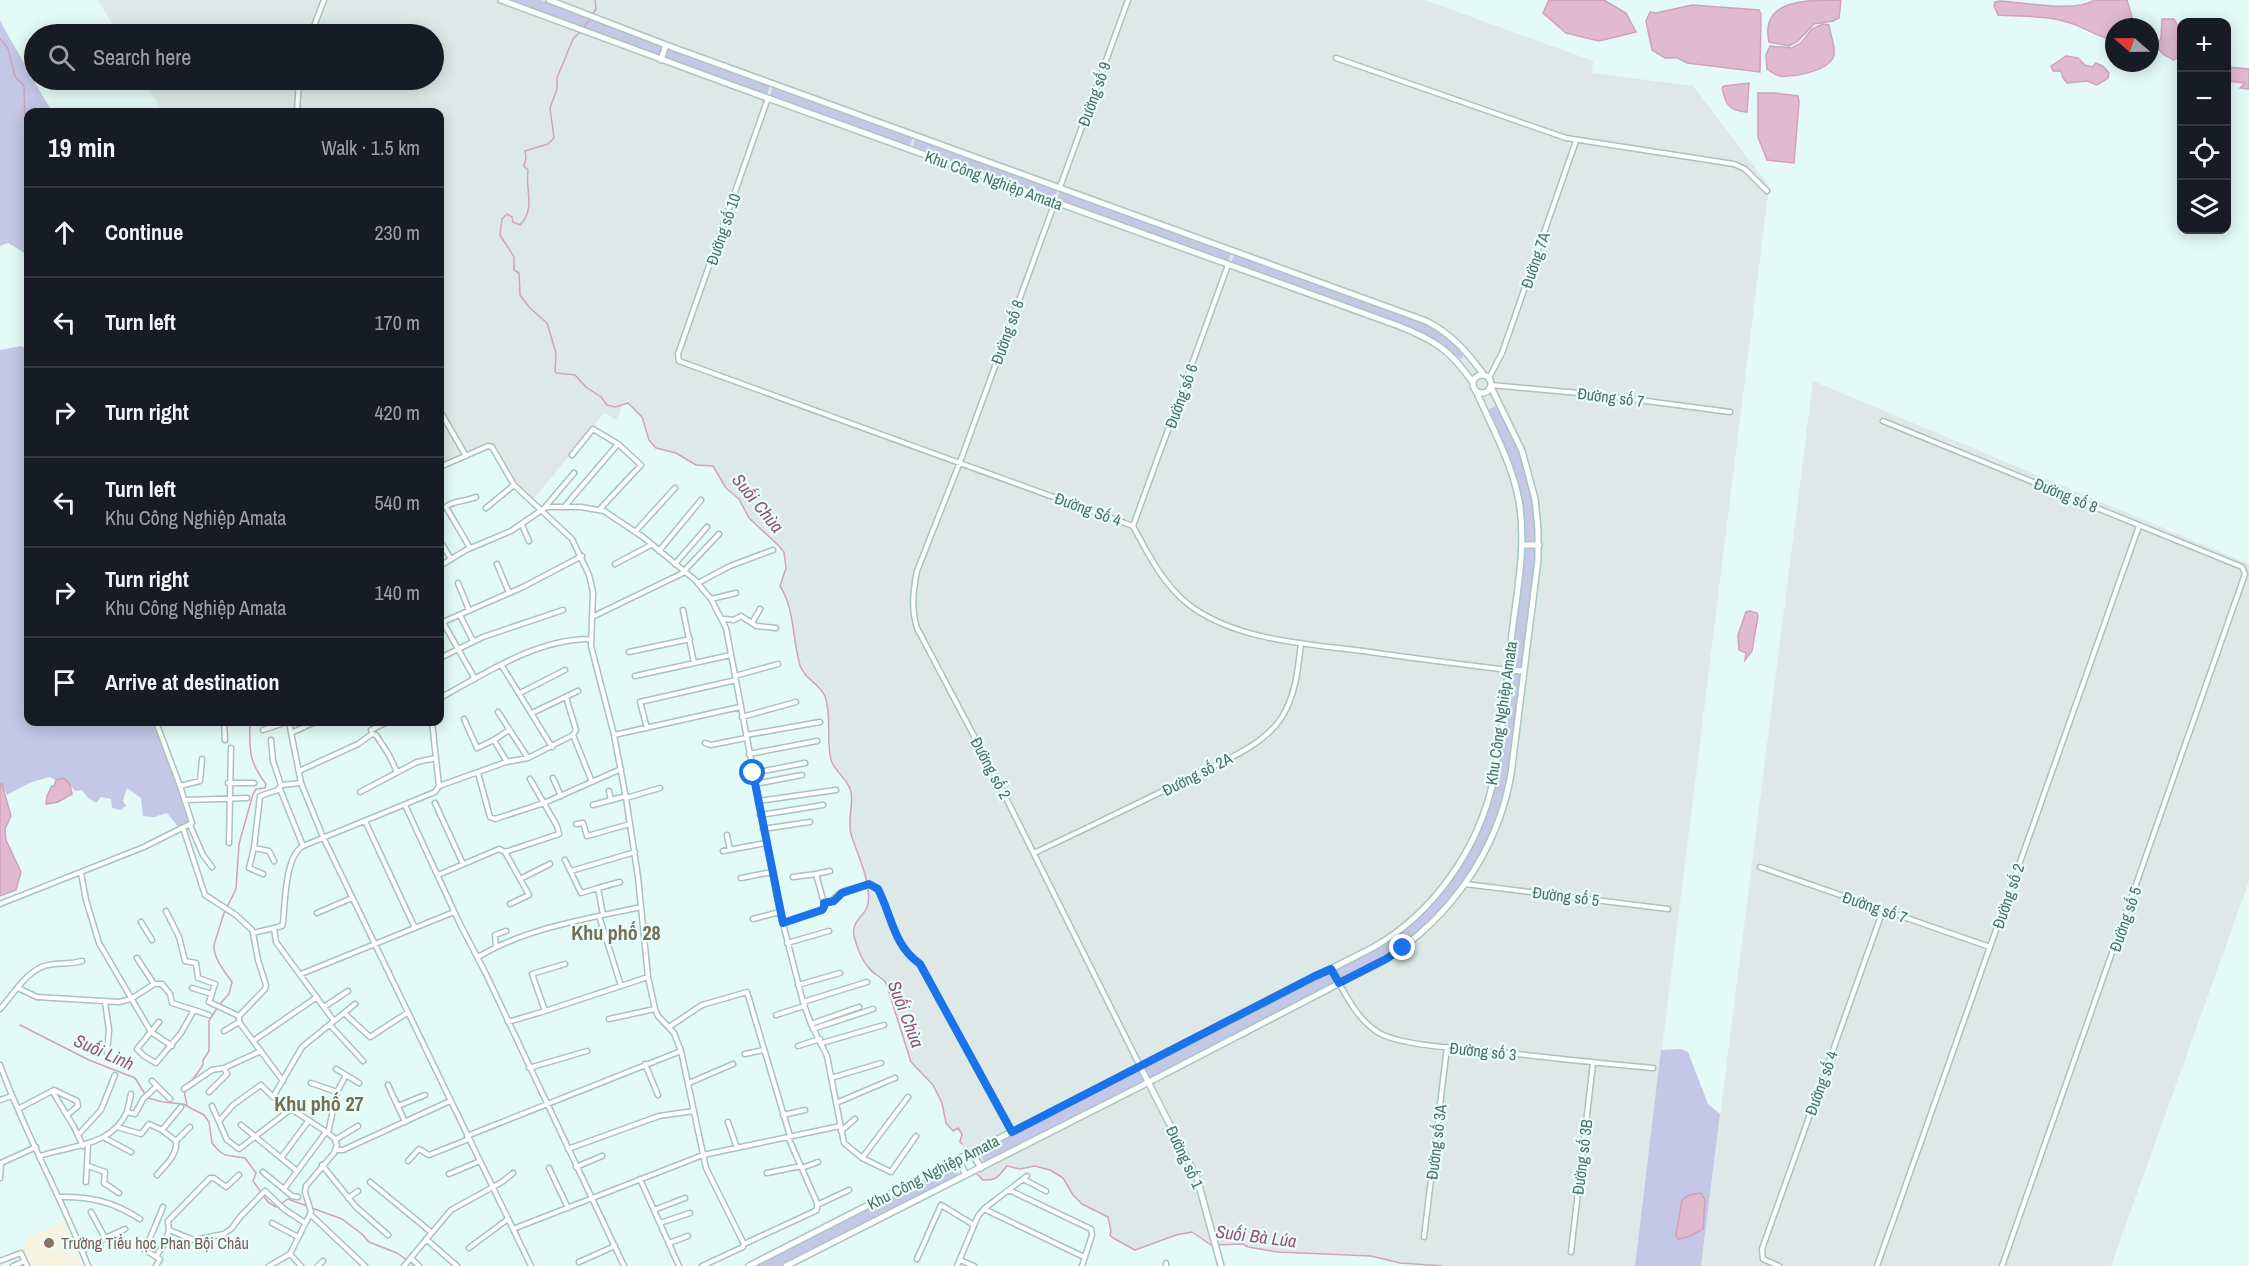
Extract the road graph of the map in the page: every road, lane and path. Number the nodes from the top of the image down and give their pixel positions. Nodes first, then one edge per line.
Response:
1 (324, 0) edge
2 (501, 0) edge
3 (549, 0) edge
4 (1128, 0) edge
5 (315, 24) edge
6 (666, 45) junction
7 (1336, 58) dead end
8 (661, 60) junction
9 (772, 83) junction
10 (298, 90) edge
11 (768, 98) junction
12 (297, 108) edge
13 (915, 135) junction
14 (1576, 141) junction
15 (910, 150) junction
16 (1060, 188) junction
17 (1767, 191) dead end
18 (1055, 202) junction
19 (1234, 252) junction
20 (1228, 265) junction
21 (677, 360) joint
22 (1487, 377) junction
23 (1473, 383) junction
24 (1491, 386) junction
25 (1476, 392) junction
26 (1730, 412) dead end
27 (444, 418) edge
28 (1884, 421) dead end
29 (618, 444) junction
30 (572, 455) dead end
31 (466, 456) junction
32 (960, 462) junction
33 (444, 465) edge
34 (574, 473) dead end
35 (514, 485) junction
36 (675, 488) dead end
37 (476, 497) dead end
38 (701, 500) dead end
39 (565, 506) junction
40 (486, 508) dead end
41 (544, 508) junction
42 (599, 510) junction
43 (522, 525) junction
44 (2139, 525) junction
45 (1133, 526) junction
46 (706, 527) dead end
47 (635, 532) junction
48 (719, 534) dead end
49 (529, 541) dead end
50 (651, 545) junction
51 (1523, 545) junction
52 (1539, 545) junction
53 (444, 548) edge
54 (470, 548) junction
55 (773, 550) dead end
56 (659, 551) junction
57 (582, 556) junction
58 (451, 559) junction
59 (444, 563) edge
60 (497, 564) dead end
61 (615, 564) dead end
62 (675, 564) junction
63 (685, 572) junction
64 (2245, 573) joint
65 (458, 583) dead end
66 (698, 583) junction
67 (509, 593) junction
68 (736, 593) dead end
69 (711, 598) junction
70 (760, 609) dead end
71 (469, 610) junction
72 (563, 610) dead end
73 (683, 610) dead end
74 (460, 615) junction
75 (591, 617) junction
76 (723, 618) junction
77 (444, 622) edge
78 (752, 623) junction
79 (444, 624) edge
80 (776, 628) dead end
81 (590, 639) junction
82 (690, 639) junction
83 (473, 641) junction
84 (1301, 643) junction
85 (456, 649) junction
86 (629, 652) dead end
87 (731, 655) junction
88 (444, 656) edge
89 (694, 663) junction
90 (778, 664) dead end
91 (501, 666) junction
92 (565, 670) dead end
93 (1508, 670) junction
94 (1524, 671) junction
95 (634, 676) dead end
96 (735, 678) junction
97 (475, 679) junction
98 (578, 691) dead end
99 (520, 693) junction
100 (444, 696) edge
101 (566, 697) junction
102 (796, 702) dead end
103 (740, 707) junction
104 (498, 712) dead end
105 (532, 713) junction
106 (742, 717) junction
107 (464, 719) dead end
108 (820, 722) dead end
109 (158, 726) edge
110 (224, 726) edge
111 (276, 726) edge
112 (289, 726) edge
113 (306, 726) edge
114 (377, 726) edge
115 (432, 726) edge
116 (647, 728) junction
117 (263, 730) dead end
118 (509, 730) junction
119 (291, 733) junction
120 (372, 734) junction
121 (573, 735) junction
122 (614, 735) junction
123 (746, 736) junction
124 (225, 740) dead end
125 (271, 740) dead end
126 (494, 740) junction
127 (816, 741) dead end
128 (705, 743) dead end
129 (552, 747) junction
130 (231, 748) dead end
131 (749, 754) junction
132 (436, 758) junction
133 (528, 758) junction
134 (202, 759) dead end
135 (507, 762) junction
136 (805, 763) dead end
137 (621, 769) junction
138 (299, 771) junction
139 (397, 772) junction
140 (478, 773) junction
141 (753, 773) junction
142 (802, 775) dead end
143 (553, 778) dead end
144 (530, 779) dead end
145 (592, 782) junction
146 (228, 783) junction
147 (254, 783) dead end
148 (301, 783) junction
149 (755, 784) junction
150 (180, 786) junction
151 (439, 786) junction
152 (281, 787) junction
153 (660, 788) dead end
154 (836, 790) dead end
155 (609, 791) dead end
156 (360, 792) dead end
157 (561, 796) junction
158 (626, 797) junction
159 (228, 798) junction
160 (247, 798) dead end
161 (186, 800) junction
162 (610, 800) junction
163 (758, 801) junction
164 (435, 803) dead end
165 (544, 803) junction
166 (405, 805) junction
167 (593, 805) dead end
168 (823, 805) dead end
169 (760, 815) junction
170 (364, 821) junction
171 (810, 822) dead end
172 (576, 824) dead end
173 (630, 824) junction
174 (190, 825) junction
175 (183, 828) junction
176 (763, 830) junction
177 (728, 835) dead end
178 (323, 837) junction
179 (229, 843) dead end
180 (766, 843) junction
181 (303, 846) junction
182 (254, 848) junction
183 (730, 850) junction
184 (723, 851) dead end
185 (505, 852) junction
186 (635, 852) junction
187 (1034, 853) junction
188 (565, 860) dead end
189 (274, 861) dead end
190 (463, 864) junction
191 (550, 864) dead end
192 (212, 867) dead end
193 (1760, 867) dead end
194 (571, 871) junction
195 (830, 871) dead end
196 (772, 872) junction
197 (81, 873) junction
198 (263, 874) dead end
199 (438, 874) junction
200 (816, 874) junction
201 (793, 877) dead end
202 (741, 878) dead end
203 (520, 879) junction
204 (620, 882) dead end
205 (1465, 884) junction
206 (598, 888) junction
207 (352, 898) junction
208 (824, 903) junction
209 (0, 904) edge
210 (510, 904) dead end
211 (641, 907) junction
212 (1668, 909) dead end
213 (1883, 910) junction
214 (166, 911) dead end
215 (454, 912) junction
216 (780, 912) junction
217 (317, 913) dead end
218 (601, 916) junction
219 (753, 919) dead end
220 (141, 922) dead end
221 (783, 923) junction
222 (274, 928) junction
223 (414, 928) junction
224 (252, 930) dead end
225 (506, 930) dead end
226 (829, 931) dead end
227 (152, 940) dead end
228 (787, 943) junction
229 (375, 944) junction
230 (496, 947) junction
231 (1990, 947) junction
232 (478, 957) junction
233 (137, 958) dead end
234 (82, 962) dead end
235 (565, 963) dead end
236 (1331, 969) junction
237 (840, 973) dead end
238 (301, 974) junction
239 (648, 977) junction
240 (867, 982) dead end
241 (1339, 983) junction
242 (154, 984) junction
243 (798, 985) junction
244 (621, 986) junction
245 (18, 988) junction
246 (192, 988) dead end
247 (348, 992) dead end
248 (212, 994) junction
249 (316, 997) junction
250 (131, 999) junction
251 (105, 1002) junction
252 (355, 1004) dead end
253 (803, 1004) junction
254 (324, 1007) junction
255 (859, 1007) dead end
256 (0, 1009) edge
257 (655, 1009) junction
258 (873, 1009) dead end
259 (194, 1010) junction
260 (545, 1011) junction
261 (344, 1013) junction
262 (407, 1013) junction
263 (209, 1015) dead end
264 (776, 1015) dead end
265 (238, 1016) junction
266 (609, 1019) dead end
267 (159, 1022) dead end
268 (239, 1022) junction
269 (508, 1022) junction
270 (332, 1023) junction
271 (884, 1025) dead end
272 (812, 1026) junction
273 (669, 1027) junction
274 (224, 1031) dead end
275 (151, 1032) junction
276 (253, 1041) junction
277 (821, 1041) junction
278 (798, 1046) dead end
279 (172, 1047) junction
280 (1447, 1047) junction
281 (587, 1050) dead end
282 (764, 1050) junction
283 (261, 1051) junction
284 (681, 1051) junction
285 (107, 1053) dead end
286 (745, 1054) dead end
287 (363, 1061) dead end
288 (1593, 1063) junction
289 (645, 1064) junction
290 (733, 1064) dead end
291 (881, 1064) dead end
292 (0, 1065) edge
293 (1140, 1066) junction
294 (224, 1068) junction
295 (529, 1068) junction
296 (1653, 1068) dead end
297 (336, 1069) dead end
298 (115, 1075) dead end
299 (346, 1075) junction
300 (831, 1078) junction
301 (895, 1078) dead end
302 (152, 1080) dead end
303 (283, 1081) junction
304 (1149, 1082) junction
305 (311, 1083) dead end
306 (358, 1083) dead end
307 (689, 1083) junction
308 (388, 1085) dead end
309 (157, 1086) junction
310 (184, 1089) dead end
311 (54, 1090) junction
312 (209, 1092) dead end
313 (337, 1092) junction
314 (131, 1094) dead end
315 (425, 1095) dead end
316 (658, 1095) dead end
317 (12, 1096) junction
318 (273, 1097) junction
319 (908, 1098) dead end
320 (0, 1100) edge
321 (170, 1100) dead end
322 (450, 1101) junction
323 (836, 1103) junction
324 (546, 1104) junction
325 (212, 1106) dead end
326 (398, 1106) junction
327 (181, 1107) dead end
328 (18, 1109) junction
329 (291, 1109) junction
330 (806, 1110) dead end
331 (694, 1111) junction
332 (127, 1112) junction
333 (67, 1115) junction
334 (783, 1115) junction
335 (855, 1119) dead end
336 (219, 1120) junction
337 (309, 1120) junction
338 (405, 1122) junction
339 (728, 1122) dead end
340 (241, 1125) dead end
341 (358, 1126) dead end
342 (840, 1126) junction
343 (190, 1127) dead end
344 (117, 1128) junction
345 (162, 1130) junction
346 (841, 1131) junction
347 (327, 1132) junction
348 (1012, 1132) junction
349 (78, 1134) junction
350 (253, 1136) junction
351 (789, 1136) junction
352 (916, 1136) dead end
353 (102, 1137) junction
354 (468, 1138) junction
355 (335, 1140) junction
356 (176, 1142) junction
357 (88, 1145) junction
358 (83, 1146) junction
359 (36, 1147) junction
360 (737, 1148) junction
361 (568, 1149) junction
362 (336, 1150) junction
363 (131, 1152) dead end
364 (972, 1152) junction
365 (703, 1155) junction
366 (40, 1156) junction
367 (602, 1156) dead end
368 (281, 1158) junction
369 (862, 1158) junction
370 (958, 1160) junction
371 (408, 1161) dead end
372 (480, 1161) junction
373 (818, 1161) dead end
374 (1, 1162) edge
375 (88, 1166) junction
376 (322, 1166) junction
377 (576, 1167) junction
378 (802, 1167) junction
379 (549, 1168) dead end
380 (981, 1168) junction
381 (297, 1171) junction
382 (262, 1172) dead end
383 (513, 1173) dead end
384 (767, 1173) dead end
385 (449, 1174) dead end
386 (157, 1175) dead end
387 (239, 1175) dead end
388 (966, 1175) junction
389 (0, 1178) edge
390 (640, 1179) junction
391 (86, 1182) dead end
392 (370, 1182) dead end
393 (492, 1187) junction
394 (284, 1189) junction
395 (849, 1190) dead end
396 (1009, 1190) junction
397 (358, 1191) dead end
398 (1046, 1191) dead end
399 (119, 1192) dead end
400 (59, 1197) junction
401 (298, 1197) dead end
402 (348, 1198) junction
403 (685, 1198) dead end
404 (592, 1199) junction
405 (818, 1205) junction
406 (163, 1207) dead end
407 (568, 1208) junction
408 (984, 1209) junction
409 (654, 1210) junction
410 (310, 1211) junction
411 (91, 1212) dead end
412 (690, 1212) dead end
413 (140, 1219) dead end
414 (508, 1219) junction
415 (272, 1223) dead end
416 (306, 1223) junction
417 (660, 1223) junction
418 (974, 1225) junction
419 (125, 1229) dead end
420 (513, 1229) junction
421 (169, 1230) junction
422 (431, 1232) junction
423 (388, 1235) dead end
424 (688, 1236) dead end
425 (298, 1237) junction
426 (1424, 1237) dead end
427 (105, 1238) junction
428 (426, 1239) junction
429 (669, 1243) junction
430 (744, 1244) junction
431 (615, 1246) junction
432 (469, 1248) dead end
433 (82, 1251) junction
434 (1571, 1252) dead end
435 (290, 1254) junction
436 (156, 1257) junction
437 (1084, 1257) junction
438 (411, 1258) junction
439 (917, 1259) dead end
440 (960, 1260) junction
441 (0, 1261) edge
442 (323, 1261) dead end
443 (579, 1262) dead end
444 (26, 1264) edge
445 (13, 1266) edge
446 (88, 1266) edge
447 (156, 1266) edge
448 (269, 1266) edge
449 (301, 1266) edge
450 (318, 1266) edge
451 (365, 1266) edge
452 (404, 1266) edge
453 (419, 1266) edge
454 (457, 1266) edge
455 (531, 1266) edge
456 (624, 1266) edge
457 (679, 1266) edge
458 (702, 1266) edge
459 (749, 1266) edge
460 (786, 1266) edge
461 (957, 1266) edge
462 (974, 1266) edge
463 (1082, 1266) edge
464 (1221, 1266) edge
465 (1779, 1266) edge
466 (1877, 1266) edge
467 (2002, 1266) edge

1 - 5 street
2 - 8 street, Khu Công Nghiệp Amata
3 - 6 street, Khu Công Nghiệp Amata
4 - 16 street, Đường số 9
6 - 8 street
6 - 9 street, Khu Công Nghiệp Amata
7 - 14 street
8 - 11 street, Khu Công Nghiệp Amata
9 - 11 street
9 - 13 street, Khu Công Nghiệp Amata
10 - 12 street
11 - 15 street, Khu Công Nghiệp Amata
11 - 21 street, Đường số 10
13 - 15 street
13 - 16 street, Khu Công Nghiệp Amata
14 - 17 street
14 - 22 street, Đường 7A
15 - 18 street, Khu Công Nghiệp Amata
16 - 18 street
16 - 19 street, Khu Công Nghiệp Amata
18 - 20 street, Khu Công Nghiệp Amata
18 - 32 street, Đường số 8
19 - 20 street
19 - 22 street, Khu Công Nghiệp Amata
20 - 23 street, Khu Công Nghiệp Amata
20 - 45 street, Đường số 6
21 - 32 street, Đường Số 4
22 - 23 street
22 - 24 street
23 - 25 street
24 - 25 street
24 - 26 street, Đường số 7
24 - 52 street, Khu Công Nghiệp Amata
25 - 51 street, Khu Công Nghiệp Amata
27 - 31 street
28 - 44 street, Đường số 8
29 - 30 street
29 - 39 street
29 - 42 street
31 - 33 street
31 - 35 street
32 - 45 street, Đường Số 4
32 - 187 street, Đường số 2
34 - 41 street
35 - 40 street
35 - 41 street
36 - 47 street
37 - 54 street
38 - 56 street
39 - 41 street
39 - 42 street
41 - 43 street
41 - 57 street
42 - 47 street
43 - 49 street
43 - 54 street
44 - 64 street, Đường số 8
44 - 231 street, Đường số 2
45 - 84 street, Đường Số 4
46 - 62 street
47 - 50 street
48 - 63 street
50 - 56 street
50 - 61 street
51 - 52 street
51 - 93 street, Khu Công Nghiệp Amata
52 - 94 street, Khu Công Nghiệp Amata
53 - 58 street
54 - 58 street
55 - 66 street
56 - 62 street
57 - 67 street
57 - 75 street
58 - 59 street
60 - 67 street
62 - 63 street
63 - 66 street
63 - 75 street
64 - 467 street, Đường số 5
65 - 71 street
66 - 69 street
67 - 71 street
68 - 69 street
69 - 76 street
70 - 78 street
71 - 74 street
72 - 83 street
73 - 82 street
74 - 77 street
74 - 83 street
75 - 81 street
76 - 78 street
76 - 87 street
78 - 80 street
79 - 85 street
81 - 91 street
81 - 122 street
82 - 86 street
82 - 89 street
83 - 85 street
84 - 93 street, Đường Số 4
84 - 187 street, Đường số 2A
85 - 88 street
85 - 97 street
87 - 89 street
87 - 96 street
89 - 95 street
90 - 96 street
91 - 97 street
91 - 99 street
92 - 99 street
93 - 94 street
93 - 236 street, Khu Công Nghiệp Amata
94 - 205 street, Khu Công Nghiệp Amata
96 - 103 street
96 - 116 street
97 - 100 street
98 - 101 street
99 - 105 street
101 - 105 street
101 - 121 street
102 - 106 street
103 - 106 street
103 - 116 street
104 - 118 street
105 - 129 street
106 - 123 street
107 - 126 street
108 - 123 street
109 - 150 street
110 - 124 street
111 - 117 street
112 - 119 street
113 - 119 street
114 - 120 street
115 - 132 street
116 - 122 street
118 - 126 street
118 - 133 street
119 - 138 street
120 - 138 street
120 - 139 street
121 - 129 street
121 - 145 street
122 - 137 street
123 - 128 street
123 - 131 street
125 - 152 street
126 - 135 street
127 - 131 street
129 - 133 street
130 - 146 street
131 - 141 street
132 - 139 street
132 - 151 street
133 - 135 street
134 - 150 street
135 - 140 street
136 - 141 street
137 - 145 street
137 - 158 street
138 - 148 street
139 - 156 street
140 - 151 street
140 - 165 street
141 - 149 street
142 - 149 street
143 - 157 street
144 - 165 street
145 - 157 street
146 - 147 street
146 - 159 street
148 - 152 street
148 - 178 street
149 - 163 street
150 - 161 street
151 - 166 street
152 - 181 street
152 - 182 street
153 - 158 street
154 - 163 street
155 - 162 street
157 - 165 street
158 - 162 street
158 - 173 street
159 - 160 street
159 - 161 street
159 - 179 street
161 - 174 street
162 - 167 street
163 - 169 street
164 - 190 street
165 - 185 street
166 - 170 street
166 - 199 street
168 - 169 street
169 - 176 street
170 - 178 street
170 - 223 street
171 - 176 street
172 - 173 street
173 - 186 street
174 - 175 street
174 - 192 street
175 - 197 street
175 - 224 street
176 - 180 street
177 - 183 street
178 - 181 street
178 - 207 street
180 - 183 street
180 - 196 street
181 - 222 street
182 - 189 street
182 - 198 street
183 - 184 street
185 - 190 street
185 - 203 street
186 - 194 street
186 - 211 street
187 - 293 street, Đường số 2
188 - 194 street
190 - 199 street
191 - 203 street
193 - 213 street, Đường số 7
194 - 206 street
195 - 200 street
196 - 202 street
196 - 216 street
197 - 209 street
197 - 250 street
199 - 215 street
200 - 201 street
200 - 208 street
203 - 210 street
204 - 206 street
205 - 212 street, Đường số 5
205 - 241 street, Khu Công Nghiệp Amata
206 - 218 street
207 - 217 street
207 - 229 street
208 - 221 street
208 - 348 street
211 - 218 street
211 - 239 street
213 - 231 street, Đường số 7
213 - 465 street, Đường số 4
214 - 248 street
215 - 223 street
215 - 232 street
216 - 219 street
216 - 221 street
218 - 230 street
218 - 244 street
220 - 227 street
221 - 228 street
222 - 238 street
222 - 265 street
223 - 229 street
225 - 230 street
226 - 228 street
228 - 243 street
229 - 238 street
229 - 262 street
230 - 232 street
231 - 466 street, Đường số 2
232 - 269 street
233 - 242 street
234 - 245 street
235 - 260 street
236 - 241 street
236 - 293 street, Khu Công Nghiệp Amata
237 - 243 street
238 - 249 street
239 - 244 street
239 - 257 street
240 - 253 street
241 - 280 street, Đường số 3
241 - 304 street, Khu Công Nghiệp Amata
242 - 250 street
242 - 259 street
243 - 253 street
244 - 260 street
245 - 251 street
245 - 256 street
246 - 248 street
247 - 254 street
248 - 265 street
249 - 254 street
249 - 276 street
250 - 251 street
250 - 275 street
251 - 285 street
252 - 261 street
253 - 264 street
253 - 272 street
254 - 270 street
255 - 272 street
257 - 266 street
257 - 273 street
258 - 272 street
259 - 263 street
259 - 279 street
260 - 269 street
261 - 262 street
261 - 270 street
262 - 322 street
265 - 268 street
267 - 275 street
268 - 274 street
268 - 276 street
269 - 295 street
270 - 287 street
270 - 303 street
271 - 277 street
272 - 277 street
273 - 282 street
273 - 284 street
275 - 279 street
275 - 279 street
276 - 283 street
277 - 278 street
277 - 300 street
280 - 288 street, Đường số 3
280 - 426 street, Đường số 3A
281 - 295 street
282 - 286 street
282 - 334 street
283 - 294 street
283 - 303 street
284 - 289 street
284 - 307 street
288 - 296 street, Đường số 3
288 - 434 street, Đường số 3B
289 - 316 street
289 - 324 street
290 - 307 street
291 - 300 street
292 - 317 street
293 - 304 street, Đường số 1
293 - 348 street, Khu Công Nghiệp Amata
294 - 310 street
294 - 312 street
295 - 324 street
297 - 299 street
298 - 349 street
299 - 306 street
299 - 313 street
300 - 323 street
301 - 323 street
302 - 309 street
303 - 318 street
304 - 380 street, Khu Công Nghiệp Amata
304 - 464 street, Đường số 1
305 - 313 street
307 - 331 street
308 - 326 street
309 - 321 street
309 - 332 street
311 - 328 street
311 - 333 street
311 - 333 street
313 - 347 street
314 - 332 street
315 - 326 street
317 - 320 street
317 - 328 street
318 - 329 street
318 - 336 street
319 - 369 street
322 - 338 street
322 - 354 street
323 - 342 street
324 - 354 street
324 - 361 street
325 - 336 street
326 - 338 street
327 - 345 street
328 - 359 street
329 - 337 street
329 - 350 street
330 - 334 street
331 - 361 street
331 - 365 street
332 - 344 street
333 - 349 street
334 - 351 street
335 - 346 street
336 - 350 street
337 - 347 street
337 - 368 street
338 - 362 street
339 - 360 street
340 - 350 street
341 - 355 street
342 - 346 street
342 - 351 street
343 - 356 street
344 - 345 street
344 - 353 street
345 - 356 street
346 - 369 street
347 - 355 street
347 - 381 street
348 - 364 street, Khu Công Nghiệp Amata
349 - 358 street
350 - 368 street
351 - 360 street
351 - 378 street
352 - 369 street
353 - 357 street
353 - 363 street
354 - 371 street
354 - 372 street
355 - 362 street
356 - 386 street
357 - 358 street
357 - 375 street
358 - 366 street
359 - 366 street
359 - 374 street
360 - 365 street
361 - 377 street
362 - 376 street
364 - 370 street, Khu Công Nghiệp Amata
364 - 380 street
365 - 390 street
365 - 430 street
366 - 400 street
367 - 377 street
368 - 381 street
370 - 388 street
370 - 459 street, Khu Công Nghiệp Amata
372 - 385 street
372 - 393 street
373 - 378 street
374 - 389 street
375 - 391 street
375 - 399 street
376 - 402 street
376 - 410 street
377 - 404 street
378 - 384 street
378 - 405 street
379 - 407 street
380 - 388 street, Khu Công Nghiệp Amata
381 - 394 street
382 - 394 street
383 - 393 street
387 - 421 street
388 - 460 street, Khu Công Nghiệp Amata
390 - 404 street
390 - 409 street
392 - 422 street
393 - 414 street
393 - 422 street
394 - 401 street
395 - 405 street
396 - 398 street
396 - 408 street
396 - 437 street
397 - 402 street
400 - 413 street
400 - 433 street
402 - 423 street
403 - 409 street
404 - 407 street
404 - 431 street
405 - 430 street
406 - 436 street
407 - 420 street
408 - 418 street
408 - 437 street
409 - 417 street
410 - 416 street
410 - 451 street
411 - 427 street
412 - 417 street
414 - 420 street
414 - 432 street
415 - 425 street
416 - 421 street
416 - 425 street
417 - 429 street
418 - 439 street
418 - 440 street
419 - 427 street
420 - 455 street
421 - 436 street
422 - 428 street
424 - 429 street
425 - 435 street
427 - 433 street
428 - 438 street
428 - 454 street
429 - 457 street
430 - 458 street
431 - 443 street
431 - 456 street
433 - 446 street
435 - 448 street
435 - 449 street
436 - 447 street
437 - 463 street
438 - 452 street
438 - 453 street
440 - 461 street
440 - 462 street
441 - 444 street
442 - 450 street
444 - 445 street

